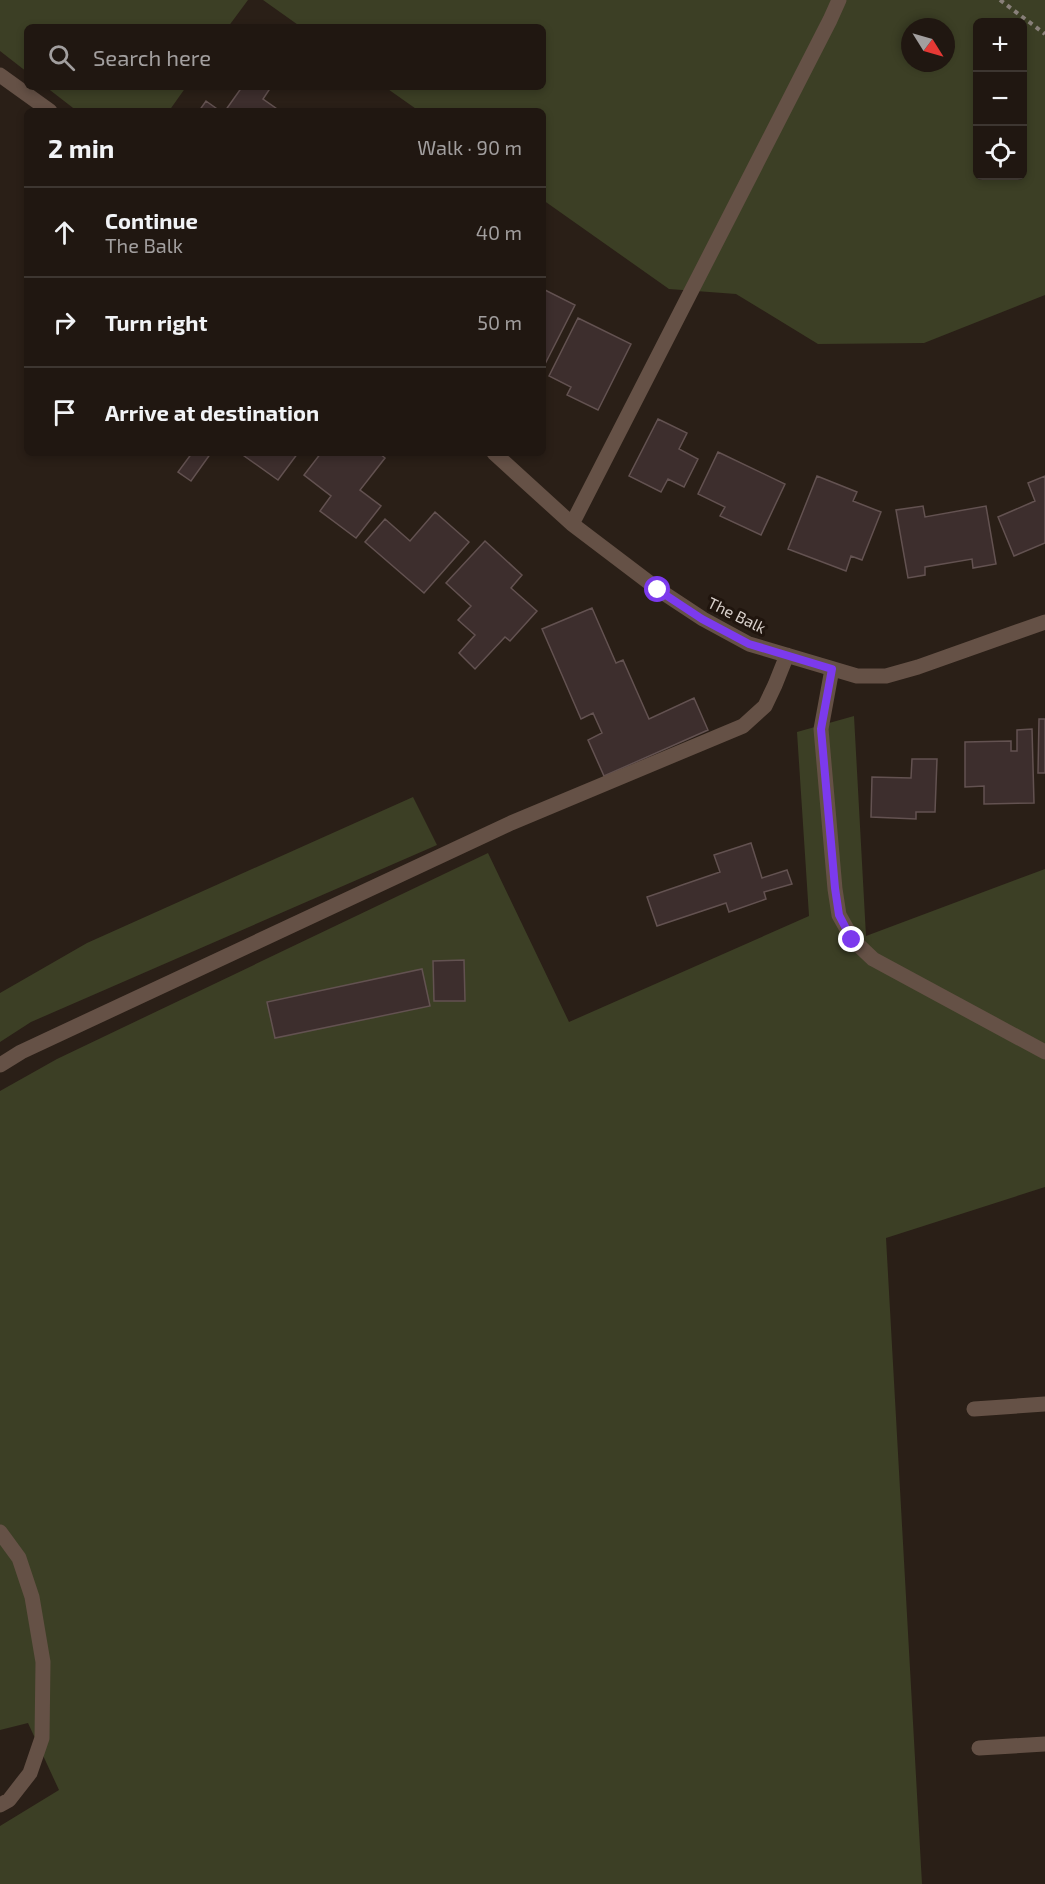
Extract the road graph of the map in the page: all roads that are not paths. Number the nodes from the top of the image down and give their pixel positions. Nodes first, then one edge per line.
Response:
1 (839, 0) edge
2 (0, 75) edge
3 (46, 108) edge
4 (497, 456) edge
5 (572, 524) junction
6 (1045, 622) edge
7 (787, 655) junction
8 (832, 669) junction
9 (1045, 1052) edge
10 (0, 1065) edge
11 (1045, 1404) edge
12 (974, 1409) dead end
13 (0, 1532) edge
14 (1045, 1744) edge
15 (979, 1748) dead end
16 (0, 1805) edge

1 - 5 street
2 - 3 street
4 - 5 street, The Balk
5 - 7 street, The Balk
6 - 8 street, The Balk
7 - 8 street, The Balk
7 - 10 street
8 - 9 street
11 - 12 street
13 - 16 street
14 - 15 street

